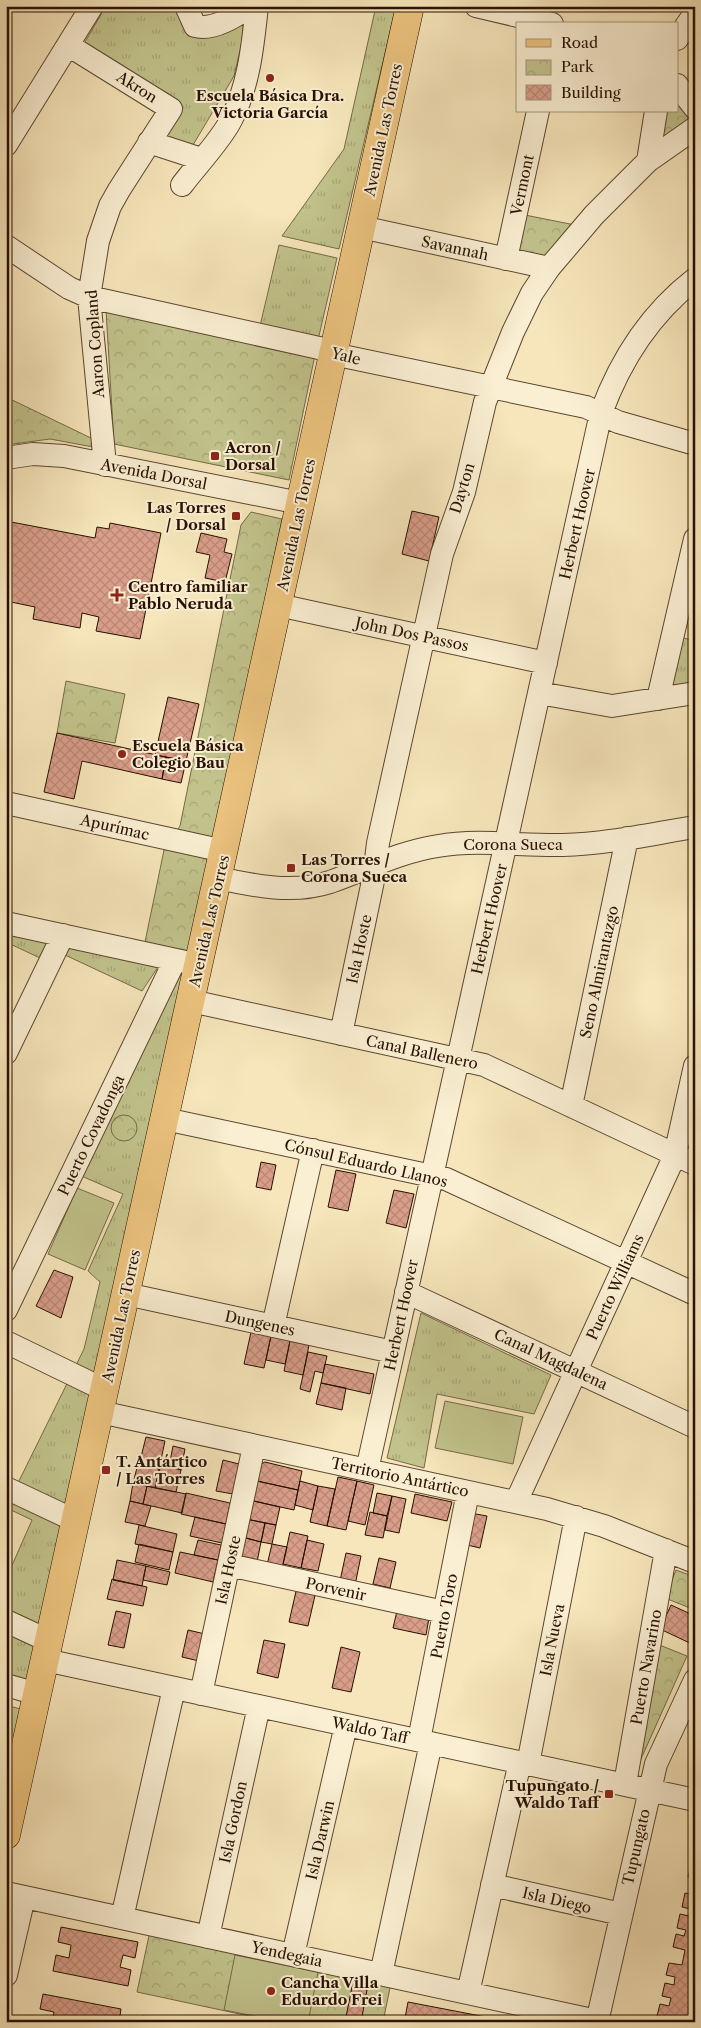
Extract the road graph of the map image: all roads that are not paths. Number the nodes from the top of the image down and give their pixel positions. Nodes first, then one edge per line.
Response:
1 (92, 6) edge
2 (251, 6) edge
3 (257, 6) edge
4 (410, 6) edge
5 (476, 6) edge
6 (695, 13) edge
7 (190, 16) edge
8 (544, 22) edge
9 (678, 38) edge
10 (68, 45) junction
11 (678, 86) edge
12 (695, 108) edge
13 (538, 112) edge
14 (656, 112) edge
15 (695, 128) edge
16 (8, 137) edge
17 (149, 142) junction
18 (201, 159) junction
19 (648, 161) junction
20 (182, 185) dead end
21 (361, 227) junction
22 (6, 246) edge
23 (506, 259) junction
24 (549, 268) junction
25 (695, 279) edge
26 (89, 297) junction
27 (333, 354) junction
28 (492, 387) junction
29 (601, 413) junction
30 (695, 444) edge
31 (6, 458) edge
32 (105, 465) junction
33 (300, 503) junction
34 (695, 539) edge
35 (278, 605) junction
36 (424, 637) junction
37 (546, 663) junction
38 (539, 693) junction
39 (695, 693) edge
40 (658, 698) junction
41 (6, 803) edge
42 (695, 827) edge
43 (627, 838) junction
44 (506, 842) junction
45 (224, 851) junction
46 (376, 863) junction
47 (218, 878) junction
48 (6, 923) edge
49 (63, 936) junction
50 (187, 962) junction
51 (191, 1001) junction
52 (341, 1034) junction
53 (6, 1053) edge
54 (457, 1061) junction
55 (695, 1066) edge
56 (571, 1106) junction
57 (165, 1119) junction
58 (313, 1150) junction
59 (685, 1159) edge
60 (432, 1176) junction
61 (626, 1262) junction
62 (406, 1292) junction
63 (126, 1294) junction
64 (695, 1294) edge
65 (6, 1310) edge
66 (273, 1326) junction
67 (6, 1342) edge
68 (393, 1352) junction
69 (576, 1371) junction
70 (103, 1401) junction
71 (695, 1427) edge
72 (254, 1446) junction
73 (367, 1470) junction
74 (6, 1488) edge
75 (468, 1492) junction
76 (516, 1502) junction
77 (576, 1517) junction
78 (76, 1521) junction
79 (666, 1550) junction
80 (695, 1562) edge
81 (229, 1565) junction
82 (444, 1612) junction
83 (6, 1621) edge
84 (47, 1651) junction
85 (695, 1680) edge
86 (6, 1685) edge
87 (174, 1688) junction
88 (38, 1694) junction
89 (201, 1694) junction
90 (258, 1706) junction
91 (346, 1725) junction
92 (425, 1742) junction
93 (524, 1763) junction
94 (625, 1784) junction
95 (650, 1790) junction
96 (695, 1800) edge
97 (6, 1835) edge
98 (492, 1885) junction
99 (15, 1895) edge
100 (621, 1914) junction
101 (122, 1918) junction
102 (208, 1937) junction
103 (293, 1956) junction
104 (381, 1974) junction
105 (6, 1975) edge
106 (468, 1994) junction
107 (597, 2022) edge

1 - 10 street
2 - 7 street
3 - 18 street
4 - 21 main road, Avenida Las Torres
5 - 8 street
6 - 9 street
10 - 16 street
10 - 17 street, Akron
11 - 12 street
13 - 23 street, Vermont
14 - 19 street
15 - 19 street, Dayton
17 - 18 street
17 - 26 street, Aaron Copland
18 - 20 street
19 - 24 street, Dayton
21 - 23 street, Savannah
21 - 27 main road, Avenida Las Torres
22 - 26 street, Yale
23 - 24 street, Savannah
24 - 28 street, Dayton
25 - 29 street, Herbert Hoover
26 - 27 street, Yale
26 - 32 street, Aaron Copland
27 - 28 street, Yale
27 - 33 main road, Avenida Las Torres
28 - 29 street, Yale
28 - 36 street, Dayton
29 - 30 street, Yale
29 - 37 street, Herbert Hoover
31 - 32 street, Avenida Dorsal
32 - 33 street, Avenida Dorsal
33 - 35 main road, Avenida Las Torres
34 - 40 street
35 - 36 street, John Dos Passos
35 - 45 main road, Avenida Las Torres
36 - 37 street, John Dos Passos
36 - 46 street, Dayton
37 - 38 street, Herbert Hoover
38 - 40 street
38 - 44 street, Herbert Hoover
39 - 40 street
41 - 45 street, Apurímac
42 - 43 street, Corona Sueca
43 - 44 street, Corona Sueca
43 - 56 street, Seno Almirantazgo
44 - 46 street, Corona Sueca
44 - 54 street, Herbert Hoover
45 - 47 main road, Avenida Las Torres
46 - 47 street, Corona Sueca
46 - 52 street, Isla Hoste
47 - 50 main road, Avenida Las Torres
48 - 49 street
49 - 50 street
49 - 53 street
50 - 51 main road, Avenida Las Torres
50 - 65 street, Puerto Covadonga
51 - 52 street, Canal Ballenero
51 - 57 main road, Avenida Las Torres
52 - 54 street, Canal Ballenero
54 - 56 street, Canal Ballenero
54 - 60 street, Herbert Hoover
55 - 59 street, Puerto Williams
56 - 59 street, Canal Ballenero
57 - 58 street, Cónsul Eduardo Llanos
57 - 63 main road, Avenida Las Torres
58 - 60 street, Cónsul Eduardo Llanos
58 - 66 street
59 - 61 street, Puerto Williams
60 - 61 street, Cónsul Eduardo Llanos
60 - 62 street, Herbert Hoover
61 - 64 street, Cónsul Eduardo Llanos
61 - 69 street, Puerto Williams
62 - 68 street, Herbert Hoover
62 - 69 street, Canal Magdalena
63 - 66 street, Dungenes
63 - 70 main road, Avenida Las Torres
66 - 68 street, Dungenes
67 - 70 street, Territorio Antártico
68 - 73 street, Herbert Hoover
69 - 71 street, Canal Magdalena
69 - 76 street, Puerto Williams
70 - 72 street, Territorio Antártico
70 - 78 main road, Avenida Las Torres
72 - 73 street, Territorio Antártico
72 - 81 street, Isla Hoste
73 - 75 street, Territorio Antártico
74 - 78 street
75 - 76 street, Territorio Antártico
75 - 82 street, Puerto Toro
76 - 77 street, Territorio Antártico
77 - 79 street, Territorio Antártico
77 - 93 street, Isla Nueva
78 - 84 main road, Avenida Las Torres
79 - 80 street, Territorio Antártico
79 - 94 street, Puerto Navarino
81 - 82 street, Porvenir
81 - 89 street, Isla Hoste
82 - 92 street, Puerto Toro
83 - 84 street, Waldo Taff
84 - 87 street, Waldo Taff
84 - 88 main road, Avenida Las Torres
85 - 95 street, Tupungato
86 - 88 street
87 - 89 street, Waldo Taff
87 - 101 street
88 - 97 main road, Avenida Las Torres
89 - 90 street, Waldo Taff
90 - 91 street, Waldo Taff
90 - 102 street, Isla Gordon
91 - 92 street, Waldo Taff
91 - 103 street, Isla Darwin
92 - 93 street, Waldo Taff
92 - 104 street, Puerto Toro
93 - 94 street, Waldo Taff
93 - 98 street, Isla Nueva
94 - 95 street, Waldo Taff
95 - 96 street, Waldo Taff
95 - 100 street, Tupungato
98 - 100 street, Isla Diego
98 - 106 street, Isla Nueva
99 - 101 street, Yendegaia
99 - 105 street
100 - 107 street, Tupungato
101 - 102 street, Yendegaia
102 - 103 street, Yendegaia
103 - 104 street, Yendegaia
104 - 106 street, Yendegaia
106 - 107 street, Yendegaia

